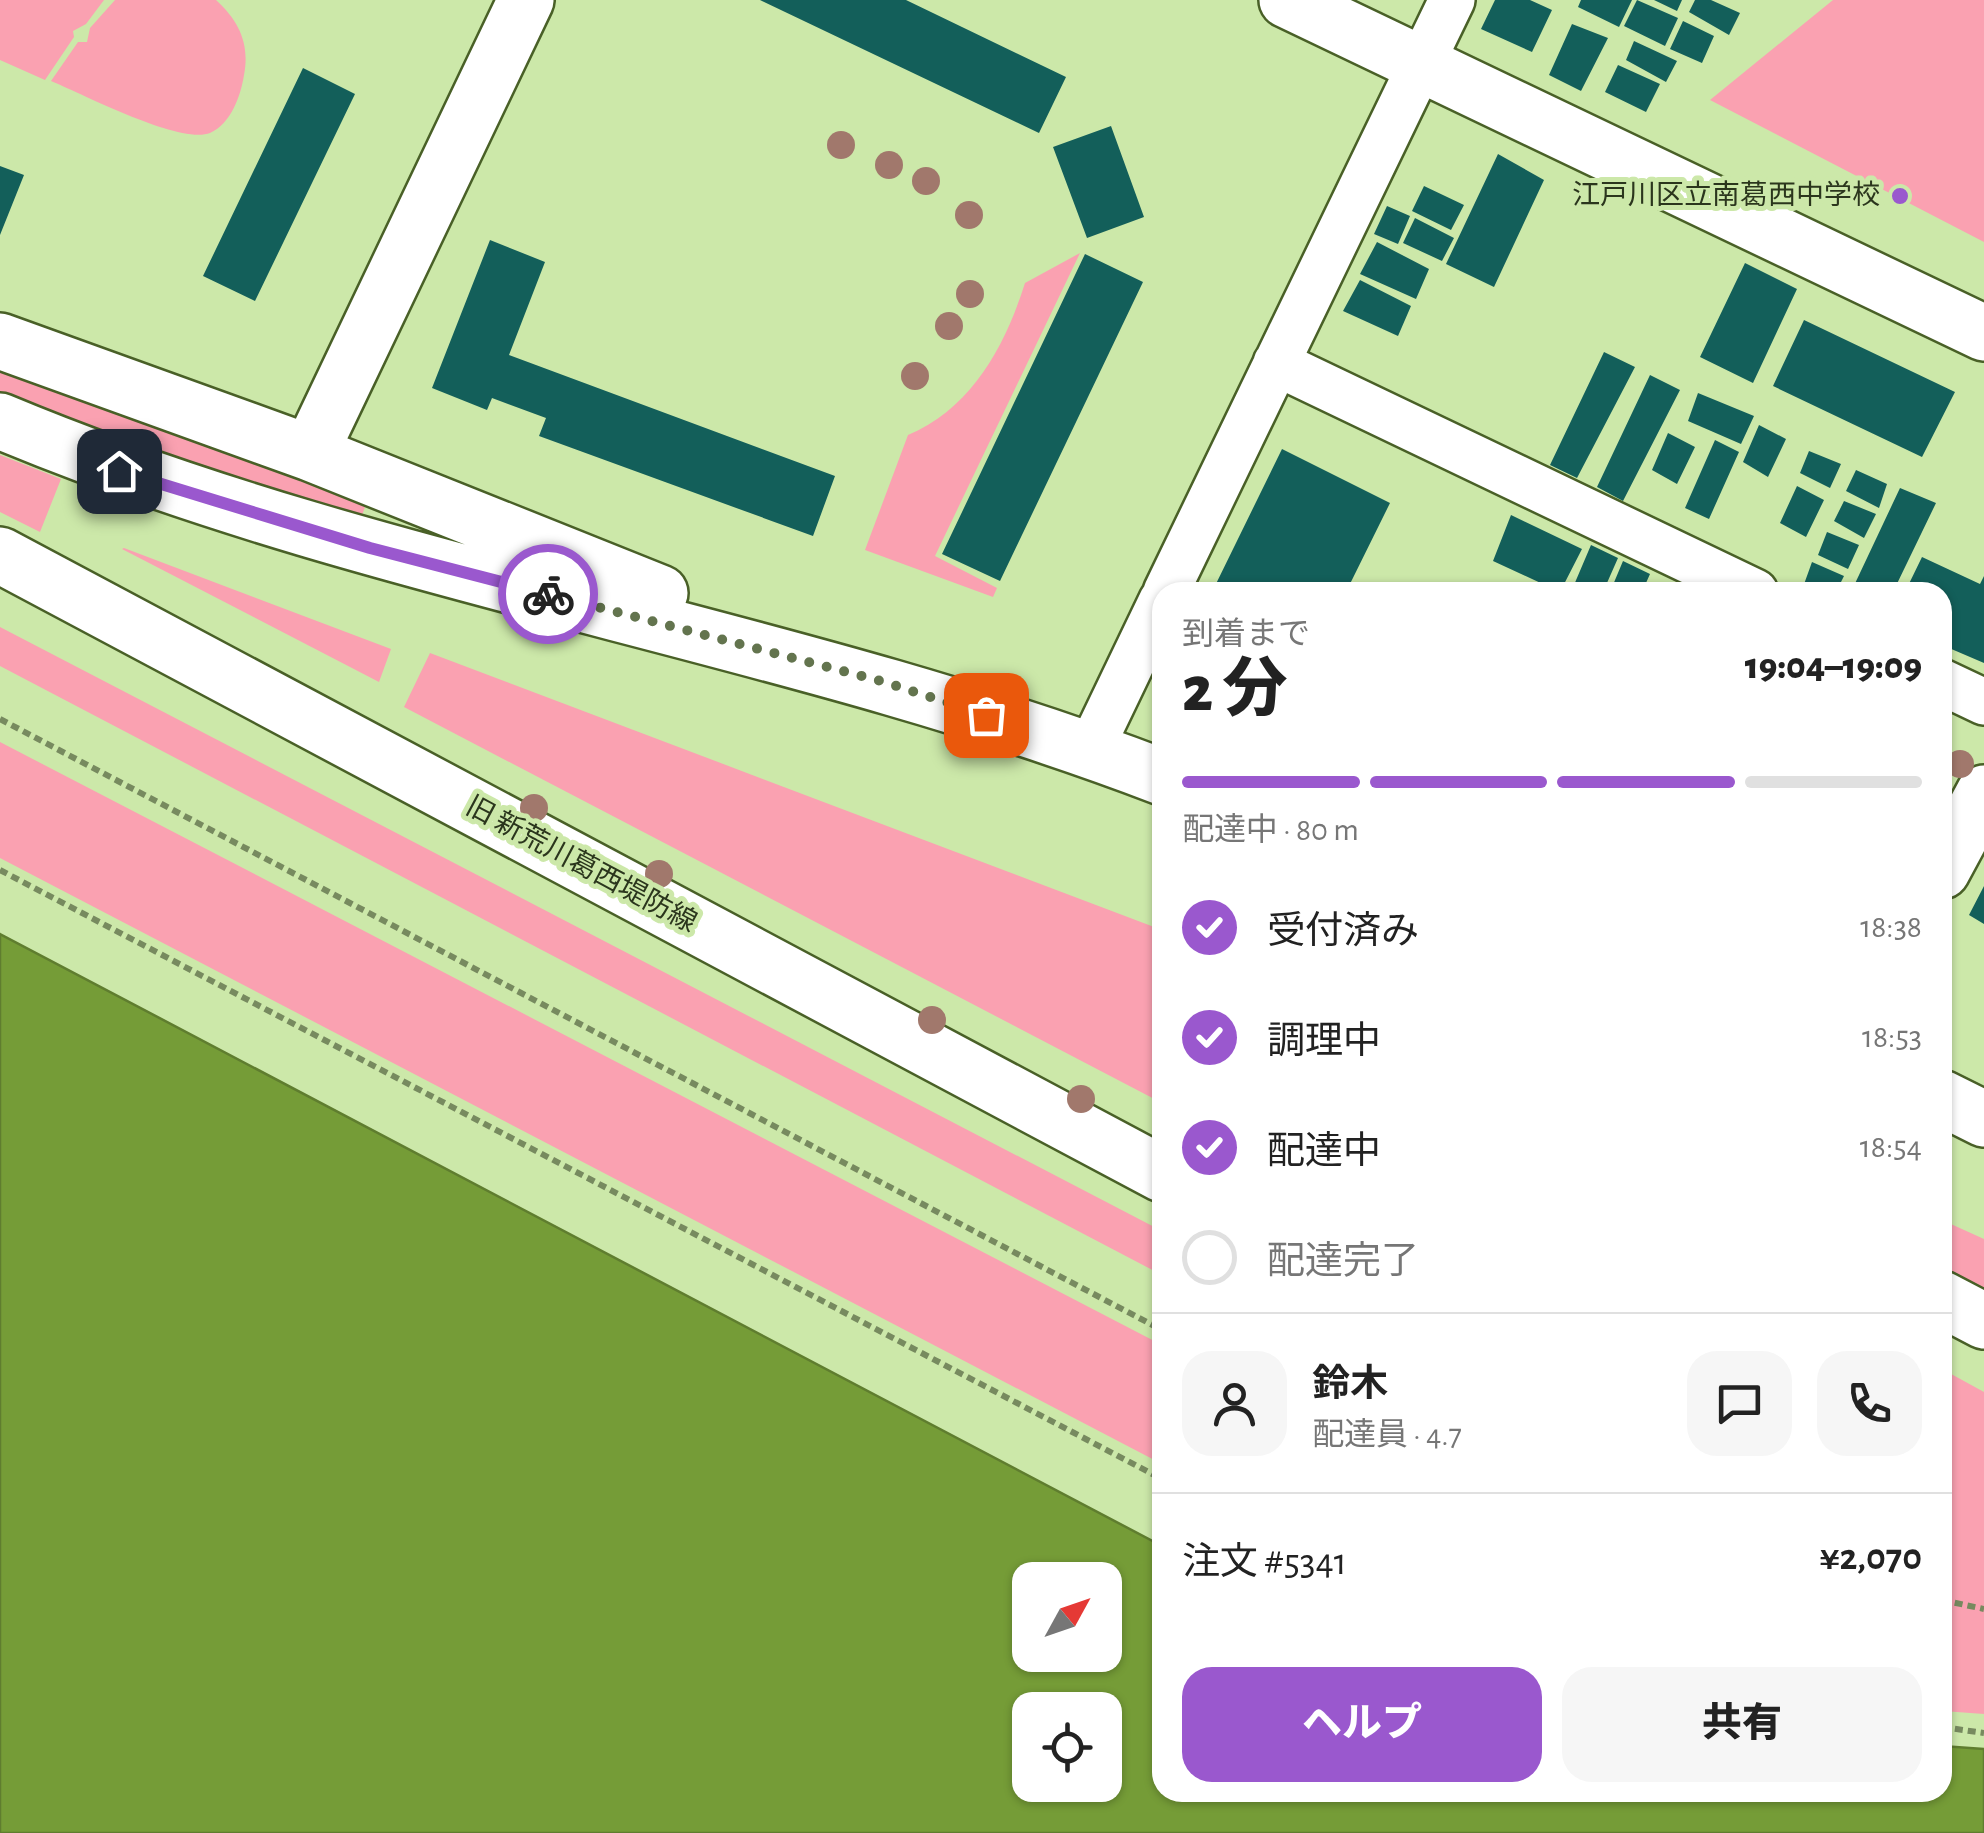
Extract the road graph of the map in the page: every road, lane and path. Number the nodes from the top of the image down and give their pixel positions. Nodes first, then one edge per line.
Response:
1 (526, 0) edge
2 (1287, 0) edge
3 (1452, 0) edge
4 (1421, 64) junction
5 (1984, 333) edge
6 (0, 341) edge
7 (1276, 364) junction
8 (0, 421) edge
9 (310, 453) junction
10 (0, 556) edge
11 (1171, 582) edge
12 (1733, 582) edge
13 (1152, 621) edge
14 (881, 681) junction
15 (1952, 687) edge
16 (1984, 702) edge
17 (0, 719) edge
18 (1090, 750) junction
19 (1152, 774) edge
20 (1984, 793) edge
21 (1952, 853) edge
22 (0, 870) edge
23 (1952, 1103) edge
24 (1984, 1119) edge
25 (1152, 1169) edge
26 (1952, 1304) edge
27 (1984, 1321) edge
28 (1152, 1325) edge
29 (1152, 1474) edge
30 (1952, 1602) edge
31 (1984, 1609) edge
32 (1952, 1728) edge
33 (1984, 1733) edge

1 - 9 street
2 - 4 street
3 - 4 street
4 - 5 street
4 - 7 street
6 - 9 street
7 - 11 street
7 - 12 street
8 - 14 street
9 - 14 street
10 - 25 street, 旧 新荒川葛西堤防線
13 - 18 street
14 - 18 street
15 - 16 street
17 - 28 path
18 - 19 street
20 - 21 street
22 - 29 path
23 - 24 street
26 - 27 street
30 - 31 path
32 - 33 path

